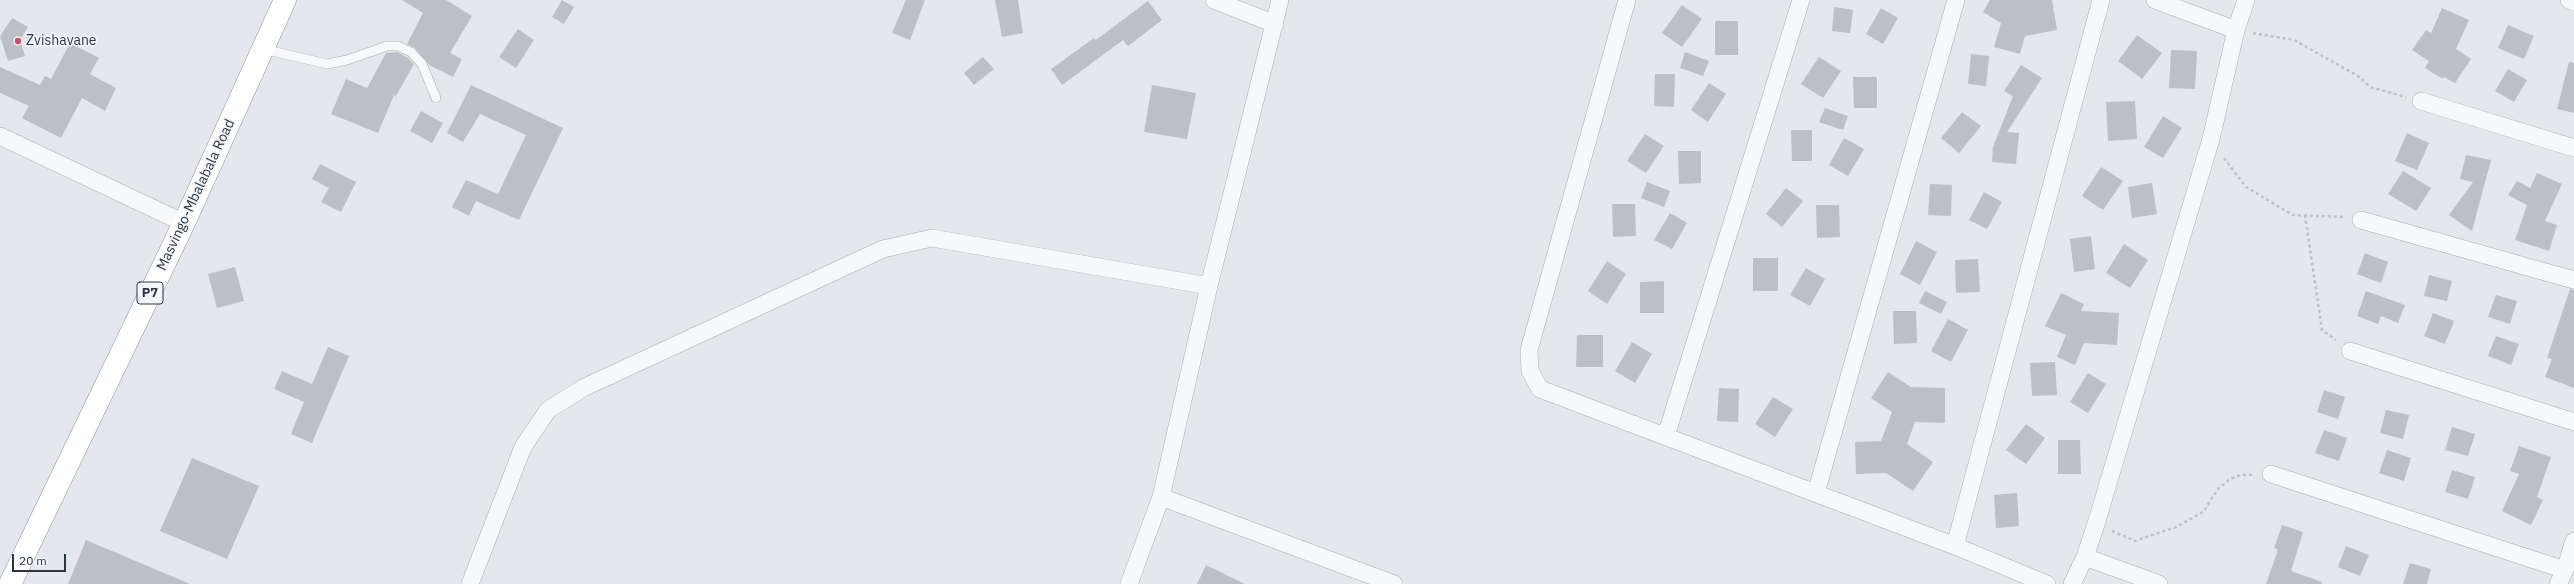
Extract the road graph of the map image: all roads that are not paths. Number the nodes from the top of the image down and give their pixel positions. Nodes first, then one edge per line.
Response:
1 (285, 0) edge
2 (1214, 0) edge
3 (1280, 0) edge
4 (1627, 0) edge
5 (1801, 0) edge
6 (1956, 0) edge
7 (2101, 0) edge
8 (2155, 0) edge
9 (2246, 0) edge
10 (2569, 0) edge
11 (2574, 2) edge
12 (1275, 24) junction
13 (2236, 30) junction
14 (263, 49) junction
15 (436, 98) dead end
16 (2421, 101) road end
17 (0, 136) edge
18 (2574, 148) edge
19 (2361, 220) road end
20 (184, 223) junction
21 (2574, 280) edge
22 (1210, 286) junction
23 (2350, 351) road end
24 (2574, 422) edge
25 (1666, 436) junction
26 (2271, 474) road end
27 (1816, 493) junction
28 (1161, 497) junction
29 (2574, 541) edge
30 (1954, 546) junction
31 (2085, 557) junction
32 (2562, 577) edge
33 (10, 584) edge
34 (470, 584) edge
35 (1129, 584) edge
36 (1394, 584) edge
37 (2047, 584) edge
38 (2072, 584) edge
39 (2159, 584) edge

1 - 14 highway, Masvingo-Mbalabala Road / P7
2 - 12 street
3 - 12 street
4 - 25 street
5 - 25 street
6 - 27 street
7 - 30 street
8 - 13 street
9 - 13 street
10 - 11 street
12 - 22 street
13 - 31 street
14 - 15 lane
14 - 20 highway, Masvingo-Mbalabala Road / P7
16 - 18 street
17 - 20 street
19 - 21 street
20 - 33 highway, Masvingo-Mbalabala Road / P7
22 - 28 street
22 - 34 street
23 - 24 street
25 - 27 street
26 - 32 street
27 - 30 street
28 - 35 street
28 - 36 street
29 - 32 street
30 - 37 street
31 - 38 street
31 - 39 street

